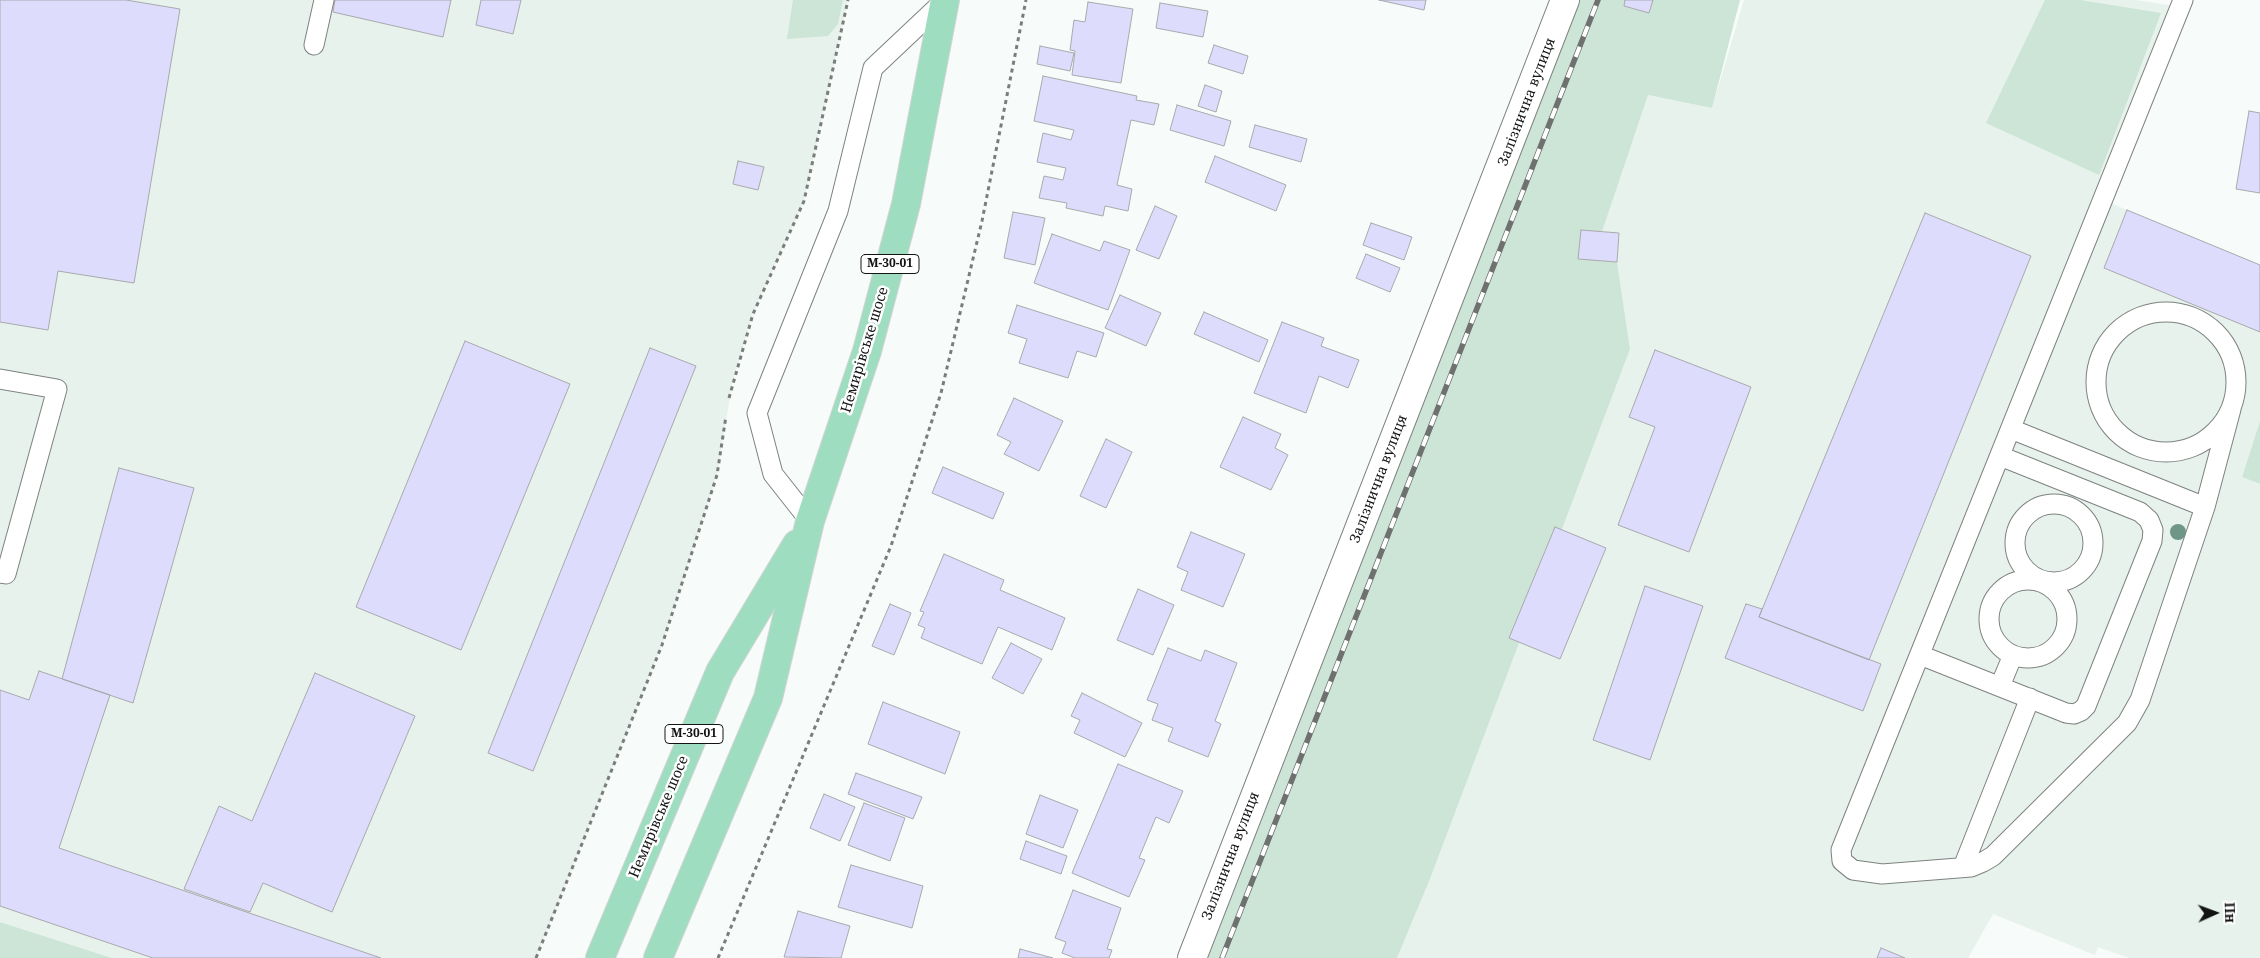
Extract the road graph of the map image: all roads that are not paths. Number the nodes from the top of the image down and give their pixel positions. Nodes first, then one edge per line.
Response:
1 (324, 0) edge
2 (945, 0) edge
3 (1565, 0) edge
4 (2183, 0) edge
5 (314, 45) dead end
6 (0, 379) edge
7 (2231, 409) junction
8 (2011, 429) junction
9 (2000, 456) junction
10 (2205, 507) junction
11 (810, 521) junction
12 (0, 573) edge
13 (2039, 580) junction
14 (1920, 655) junction
15 (2013, 655) junction
16 (2000, 686) junction
17 (2030, 698) junction
18 (1962, 868) junction
19 (600, 958) edge
20 (658, 958) edge
21 (1192, 958) edge

1 - 5 lane
2 - 11 main road, Немирівське шосе / М-30-01
2 - 11 lane
3 - 21 street, Залізнична вулиця
4 - 8 lane
6 - 12 lane
7 - 7 lane
7 - 10 lane
8 - 9 lane
8 - 10 lane
9 - 14 lane
9 - 17 lane
10 - 18 lane
11 - 19 main road, Немирівське шосе / М-30-01
11 - 20 main road, Немирівське шосе / М-30-01
13 - 13 lane
13 - 15 lane
13 - 15 lane
14 - 16 lane
14 - 18 lane
15 - 16 lane
16 - 17 lane
17 - 18 lane

